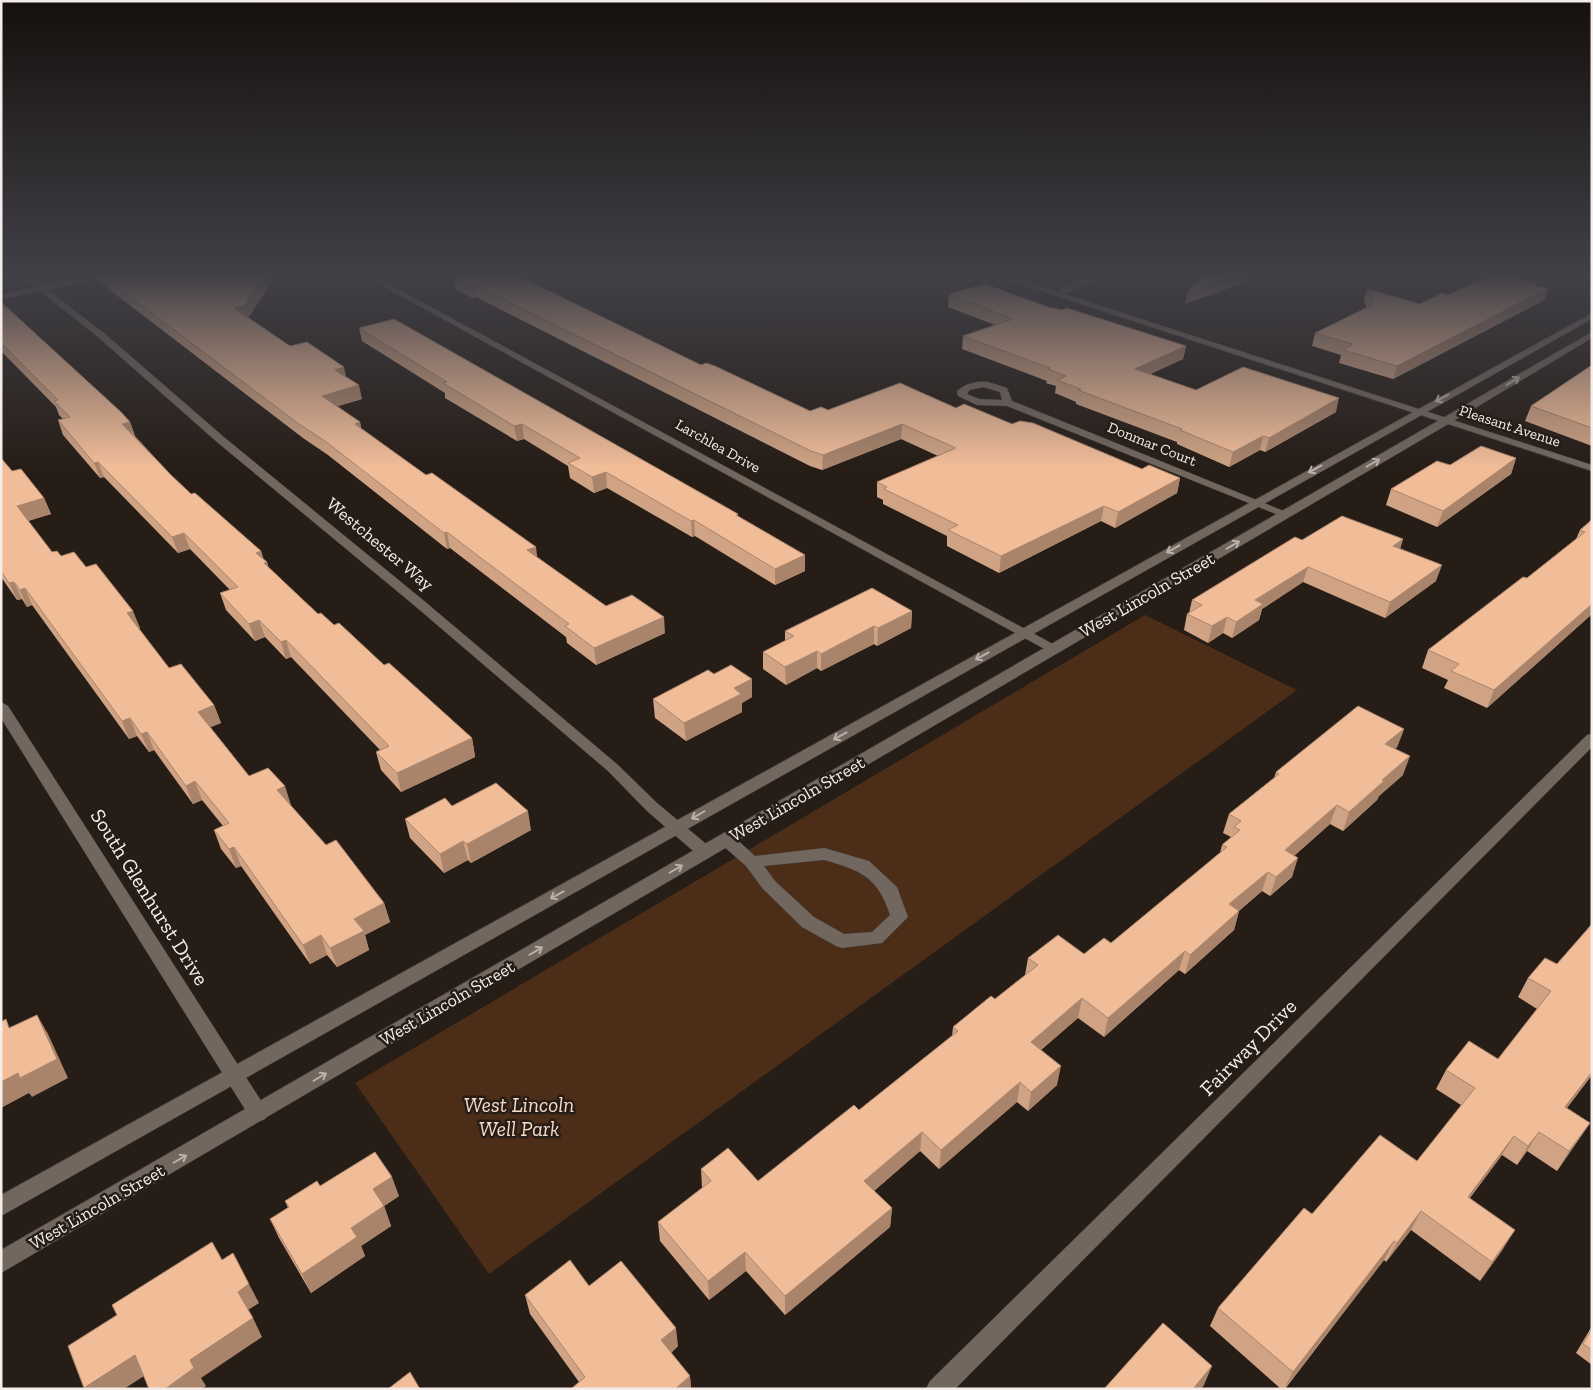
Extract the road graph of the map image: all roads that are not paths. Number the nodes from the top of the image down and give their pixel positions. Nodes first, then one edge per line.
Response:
1 (104, 339) edge
2 (483, 339) edge
3 (1192, 339) edge
4 (1549, 339) edge
5 (1584, 339) edge
6 (1008, 402) dead end
7 (1418, 412) junction
8 (1447, 421) junction
9 (1592, 468) edge
10 (1256, 502) junction
11 (1285, 514) junction
12 (1024, 633) junction
13 (1055, 649) junction
14 (1, 706) edge
15 (1592, 738) edge
16 (676, 828) junction
17 (727, 840) junction
18 (705, 852) junction
19 (752, 862) junction
20 (236, 1076) junction
21 (258, 1113) junction
22 (1, 1206) edge
23 (1, 1262) edge
24 (938, 1389) edge

1 - 16 street, Westchester Way
2 - 12 street, Larchlea Drive
3 - 7 street, Pleasant Avenue
4 -> 7 street, West Lincoln Street
8 -> 5 street, West Lincoln Street
6 - 10 street, Donmar Court
7 - 8 street, Pleasant Avenue
7 -> 10 street, West Lincoln Street
8 - 9 street, Pleasant Avenue
11 -> 8 street, West Lincoln Street
10 - 11 street, Donmar Court
10 -> 12 street, West Lincoln Street
13 -> 11 street, West Lincoln Street
12 - 13 street, Larchlea Drive
12 -> 16 street, West Lincoln Street
13 - 17 street, West Lincoln Street
14 - 20 street, South Glenhurst Drive
15 - 24 street, Fairway Drive
16 - 18 street, Westchester Way
16 -> 20 street, West Lincoln Street
17 - 18 street, West Lincoln Street
17 - 19 street
21 -> 18 street, West Lincoln Street
19 - 19 street
20 - 21 street, South Glenhurst Drive
20 - 22 street, West Lincoln Street
23 -> 21 street, West Lincoln Street

